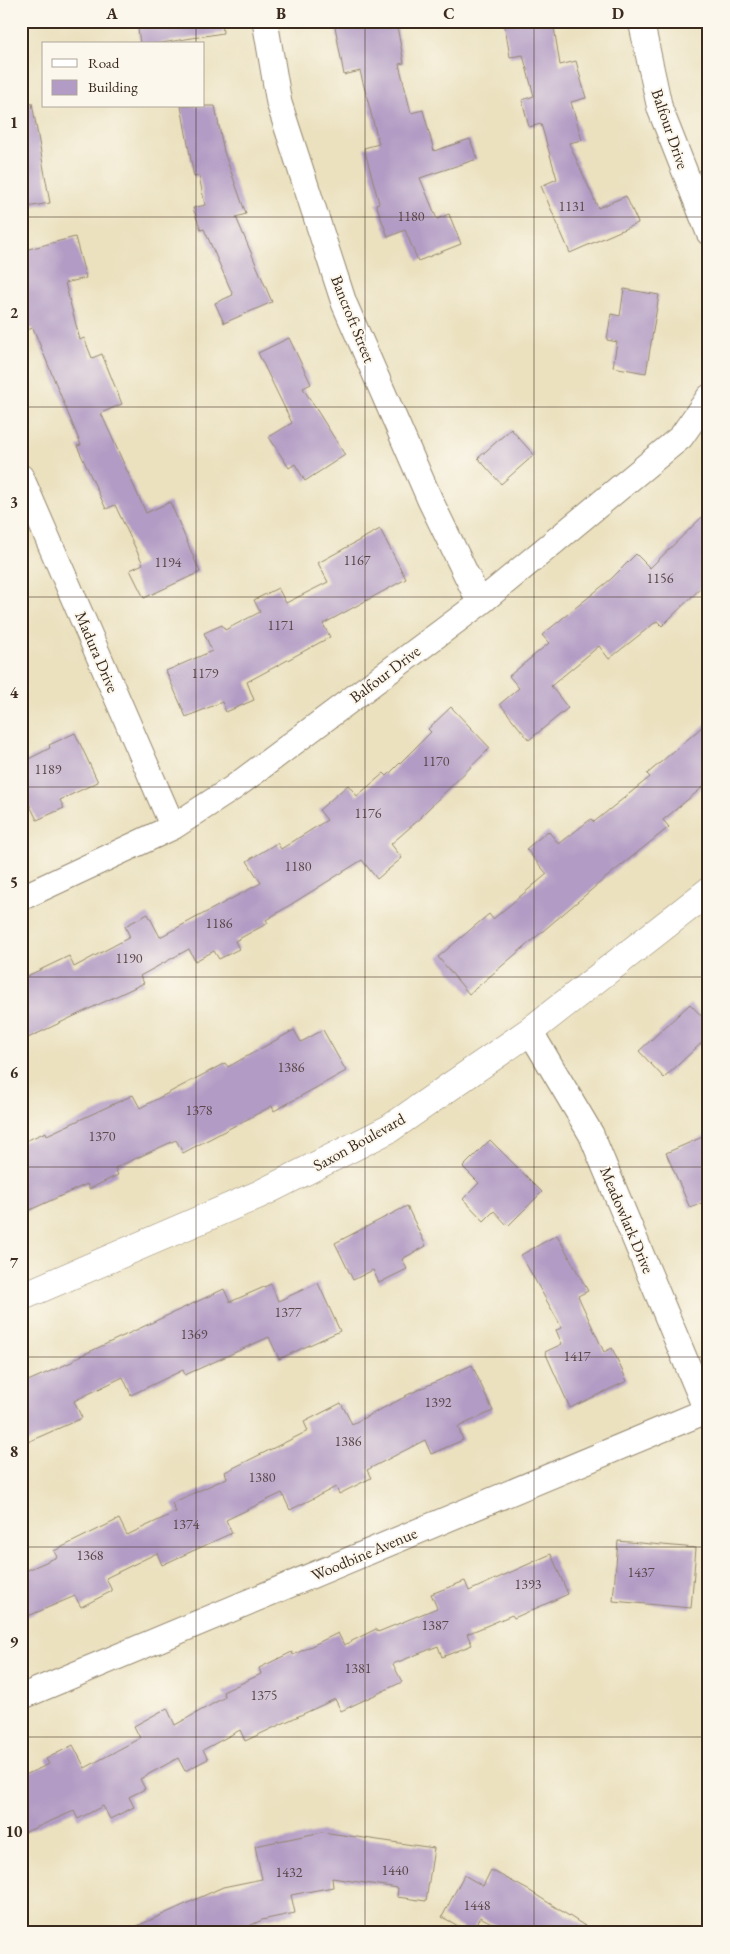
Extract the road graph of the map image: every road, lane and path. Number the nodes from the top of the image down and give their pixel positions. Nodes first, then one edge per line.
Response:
1 (265, 21) edge
2 (641, 21) edge
3 (709, 233) edge
4 (709, 397) edge
5 (21, 477) edge
6 (480, 603) junction
7 (173, 827) junction
8 (709, 891) edge
9 (21, 898) edge
10 (530, 1031) junction
11 (21, 1297) edge
12 (708, 1414) edge
13 (21, 1697) edge

1 - 6 street, Bancroft Street
2 - 3 street, Balfour Drive
4 - 6 street, Balfour Drive
5 - 7 street, Madura Drive
6 - 7 street, Balfour Drive
7 - 9 street, Balfour Drive
8 - 10 main road, Saxon Boulevard
10 - 11 main road, Saxon Boulevard
10 - 12 street, Meadowlark Drive
12 - 13 street, Woodbine Avenue

